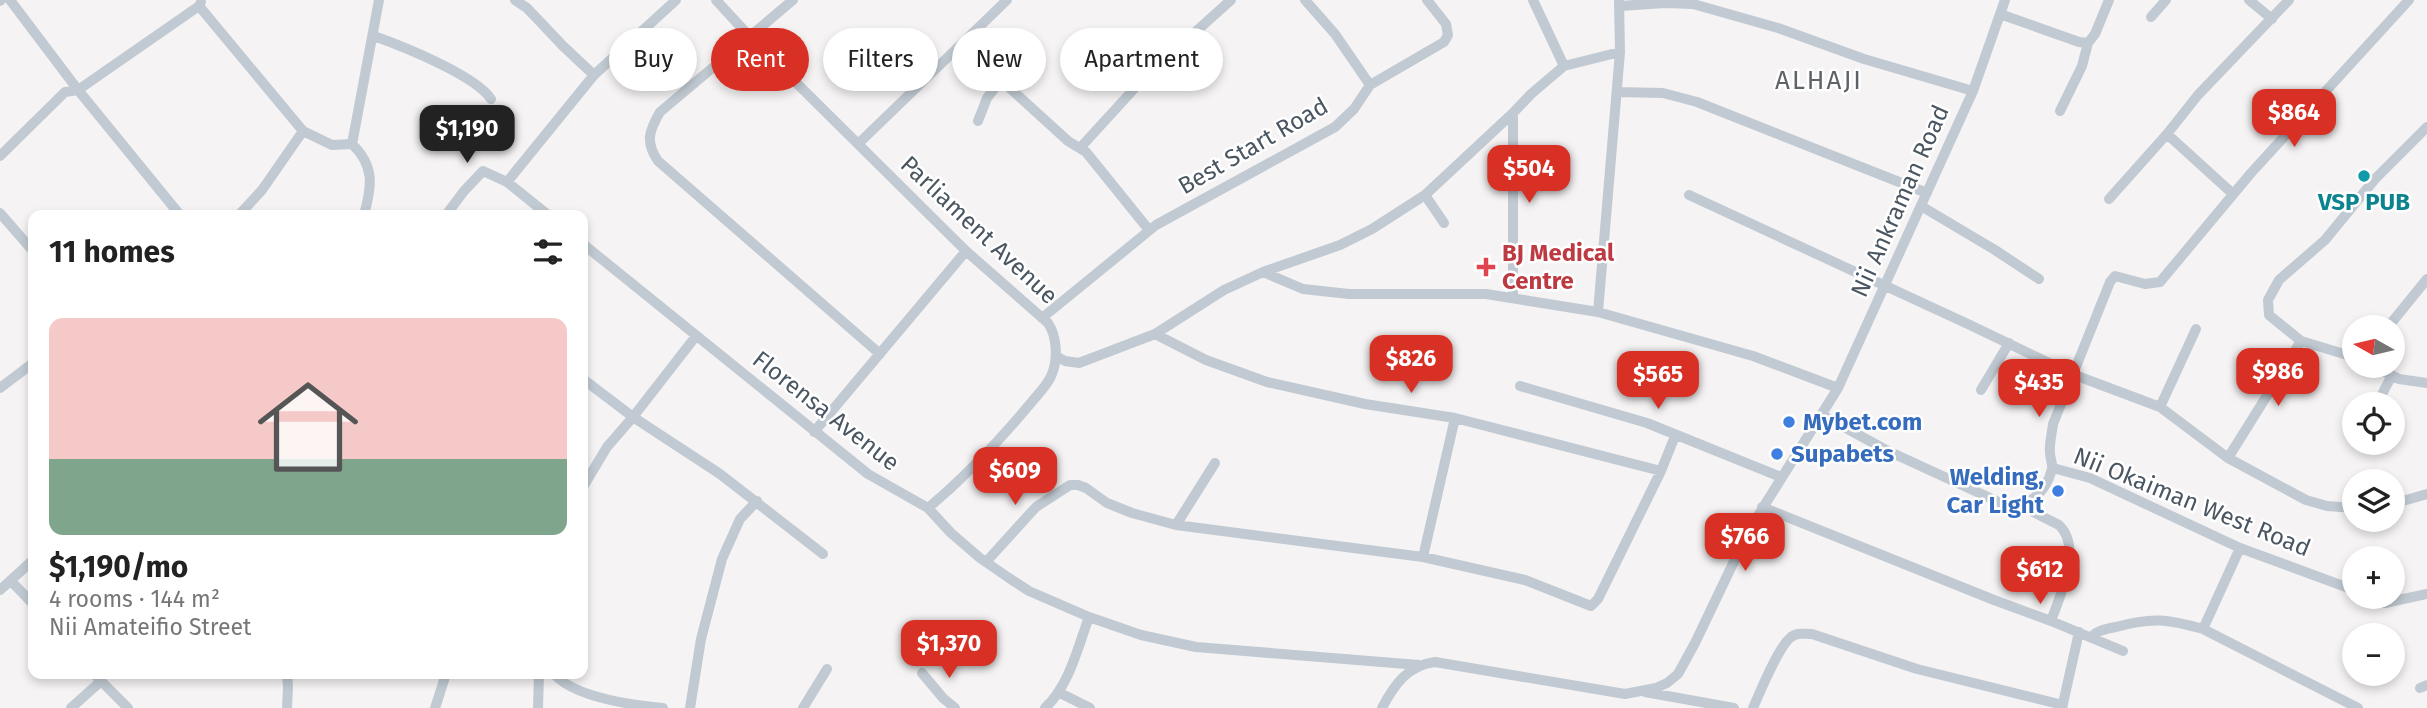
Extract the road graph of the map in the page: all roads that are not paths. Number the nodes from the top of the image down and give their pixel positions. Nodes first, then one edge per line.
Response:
1 (10, 0) edge
2 (379, 0) edge
3 (515, 0) edge
4 (676, 0) edge
5 (716, 0) edge
6 (793, 0) edge
7 (1007, 0) edge
8 (1231, 0) edge
9 (1305, 0) edge
10 (1427, 0) edge
11 (1533, 0) edge
12 (2005, 0) edge
13 (2109, 0) edge
14 (2166, 0) edge
15 (2249, 0) edge
16 (2289, 0) edge
17 (2409, 0) edge
18 (201, 3) edge
19 (1620, 3) edge
20 (2000, 14) junction
21 (2151, 17) dead end
22 (2272, 19) junction
23 (742, 28) edge
24 (762, 28) edge
25 (978, 28) edge
26 (374, 36) junction
27 (2088, 43) junction
28 (1620, 52) junction
29 (952, 53) edge
30 (1564, 66) junction
31 (711, 71) edge
32 (594, 75) junction
33 (1370, 85) junction
34 (78, 90) junction
35 (804, 91) edge
36 (993, 91) edge
37 (1013, 91) edge
38 (1973, 91) junction
39 (1617, 92) junction
40 (491, 99) dead end
41 (2060, 111) dead end
42 (1513, 113) junction
43 (978, 121) dead end
44 (2427, 127) edge
45 (303, 131) junction
46 (2167, 134) junction
47 (352, 144) junction
48 (858, 144) junction
49 (1080, 148) junction
50 (0, 156) edge
51 (508, 183) junction
52 (1927, 192) junction
53 (2233, 194) junction
54 (1425, 195) junction
55 (1689, 195) dead end
56 (2109, 199) dead end
57 (1921, 206) junction
58 (176, 210) edge
59 (244, 210) edge
60 (365, 210) edge
61 (450, 210) edge
62 (542, 210) edge
63 (0, 213) edge
64 (1444, 223) dead end
65 (1149, 230) junction
66 (28, 245) edge
67 (588, 248) edge
68 (966, 251) junction
69 (1263, 272) junction
70 (2039, 279) dead end
71 (2427, 279) edge
72 (1884, 286) junction
73 (1513, 297) junction
74 (1598, 312) junction
75 (2398, 315) edge
76 (1042, 318) junction
77 (2196, 330) dead end
78 (1155, 334) junction
79 (696, 336) junction
80 (2301, 341) junction
81 (2009, 343) junction
82 (2342, 353) edge
83 (880, 354) junction
84 (1056, 356) junction
85 (28, 367) edge
86 (2073, 374) junction
87 (2400, 378) edge
88 (588, 383) edge
89 (2427, 383) edge
90 (1520, 386) dead end
91 (0, 388) edge
92 (1838, 388) junction
93 (1981, 390) dead end
94 (2160, 407) junction
95 (1822, 415) junction
96 (633, 417) junction
97 (1455, 418) junction
98 (814, 432) junction
99 (1675, 436) junction
100 (2228, 458) junction
101 (1215, 463) dead end
102 (2053, 468) junction
103 (1661, 471) junction
104 (1782, 477) junction
105 (588, 478) edge
106 (2427, 494) edge
107 (2405, 500) edge
108 (757, 501) junction
109 (2020, 505) junction
110 (1762, 507) junction
111 (2342, 507) edge
112 (928, 508) junction
113 (1176, 525) junction
114 (2240, 548) junction
115 (823, 554) dead end
116 (1423, 556) junction
117 (986, 562) junction
118 (28, 565) edge
119 (10, 581) junction
120 (2342, 586) edge
121 (0, 590) edge
122 (2427, 594) edge
123 (28, 599) edge
124 (2405, 599) edge
125 (1089, 617) junction
126 (2051, 621) junction
127 (2203, 629) junction
128 (2079, 632) junction
129 (2091, 637) junction
130 (2123, 651) dead end
131 (1419, 665) junction
132 (827, 670) dead end
133 (922, 673) dead end
134 (96, 679) edge
135 (98, 679) edge
136 (287, 679) edge
137 (444, 679) edge
138 (539, 679) edge
139 (561, 679) edge
140 (1058, 692) junction
141 (1642, 692) junction
142 (2062, 706) edge
143 (1718, 707) edge
144 (71, 708) edge
145 (128, 708) edge
146 (287, 708) edge
147 (435, 708) edge
148 (538, 708) edge
149 (663, 708) edge
150 (690, 708) edge
151 (803, 708) edge
152 (955, 708) edge
153 (1045, 708) edge
154 (1090, 708) edge
155 (1382, 708) edge
156 (1734, 708) edge
157 (1753, 708) edge
158 (2358, 708) edge

1 - 34 street
2 - 26 street
3 - 32 street
4 - 32 street
5 - 23 street, Parliament Avenue
6 - 24 street
7 - 25 street
8 - 49 street
9 - 33 street
10 - 33 street, Best Start Road
11 - 30 street
12 - 20 street, Nii Ankraman Road
13 - 27 street
14 - 21 street
15 - 22 street
16 - 22 street
17 - 53 street
18 - 34 street
18 - 45 street
19 - 28 street
19 - 38 street
20 - 27 street
20 - 38 street, Nii Ankraman Road
22 - 46 street
26 - 40 street
26 - 47 street
27 - 41 street
28 - 30 street
28 - 39 street
29 - 48 street
30 - 42 street
31 - 83 street
32 - 51 street
33 - 65 street, Best Start Road
34 - 50 street
34 - 58 street
35 - 48 street, Parliament Avenue
36 - 43 street
37 - 49 street
38 - 52 street, Nii Ankraman Road
39 - 52 street
39 - 74 street
42 - 54 street
42 - 73 street
44 - 80 street
45 - 47 street
45 - 59 street
46 - 53 street
46 - 56 street
47 - 60 street
48 - 68 street, Parliament Avenue
49 - 65 street
51 - 61 street
51 - 62 street
52 - 57 street, Nii Ankraman Road
53 - 86 street
54 - 64 street
54 - 69 street
55 - 72 street
57 - 70 street
57 - 72 street, Nii Ankraman Road
63 - 66 street
65 - 76 street, Best Start Road
67 - 79 street, Florensa Avenue
68 - 76 street, Parliament Avenue
68 - 83 street
69 - 73 street
69 - 78 street
71 - 75 street
72 - 81 street
72 - 92 street, Nii Ankraman Road
73 - 74 street
74 - 92 street
76 - 84 street, Parliament Avenue
77 - 94 street
78 - 84 street
78 - 97 street
79 - 96 street
79 - 98 street, Florensa Avenue
80 - 82 street
80 - 100 street
81 - 86 street
81 - 93 street
83 - 98 street
84 - 112 street
85 - 91 street
86 - 94 street
86 - 102 street
87 - 89 street
88 - 96 street
90 - 99 street
92 - 95 street, Nii Ankraman Road
94 - 100 street
95 - 104 street, Nii Ankraman Road
95 - 109 street
96 - 105 street
96 - 108 street
97 - 103 street
97 - 116 street
98 - 112 street, Florensa Avenue
99 - 103 street
99 - 104 street
100 - 111 street
101 - 113 street
102 - 109 street
102 - 114 street, Nii Okaiman West Road
103 - 116 street
104 - 110 street, Nii Ankraman Road
106 - 107 street
108 - 115 street
108 - 150 street
109 - 126 street
110 - 126 street
110 - 141 street, Nii Ankraman Road
112 - 117 street, Florensa Avenue
113 - 116 street
113 - 117 street
114 - 120 street, Nii Okaiman West Road
114 - 127 street
117 - 125 street, Florensa Avenue
118 - 119 street
119 - 121 street
119 - 123 street
122 - 124 street
125 - 131 street, Florensa Avenue
125 - 140 street
126 - 128 street
127 - 129 street
127 - 158 street
128 - 129 street
128 - 142 street
129 - 130 street
131 - 141 street, Florensa Avenue
131 - 155 street
132 - 151 street
133 - 152 street
134 - 144 street
135 - 145 street
136 - 146 street
137 - 147 street
138 - 148 street
139 - 149 street
140 - 153 street
140 - 154 street
141 - 143 street, Florensa Avenue
142 - 157 street
143 - 156 street, Florensa Avenue

